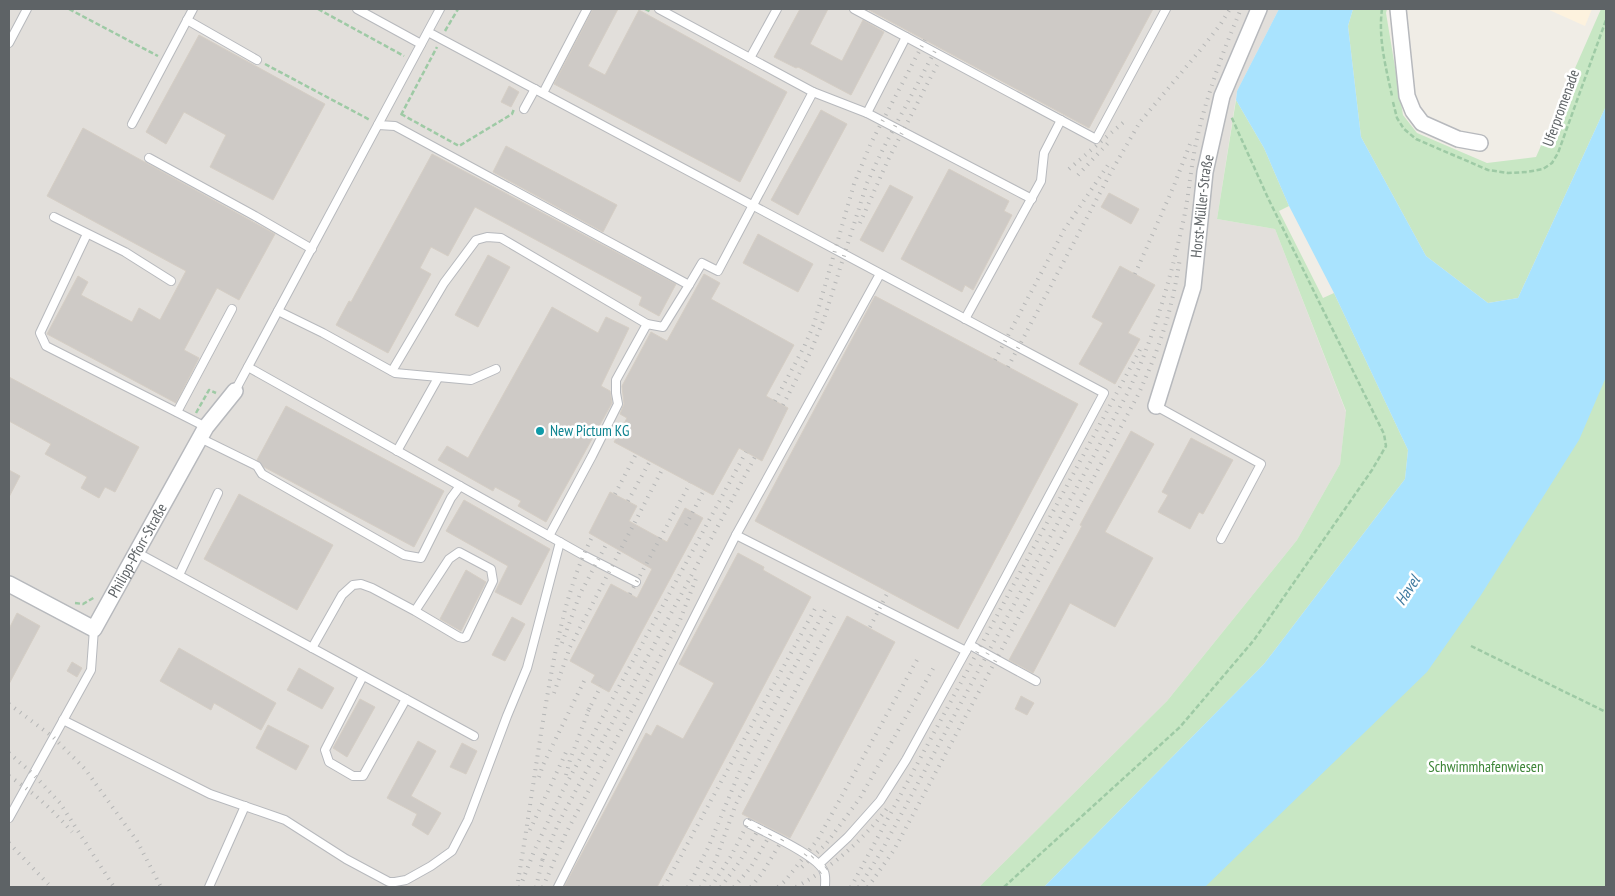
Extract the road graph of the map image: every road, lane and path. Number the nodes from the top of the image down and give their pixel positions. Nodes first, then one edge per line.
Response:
1 (27, 9) edge
2 (69, 9) edge
3 (193, 9) edge
4 (318, 9) edge
5 (357, 9) edge
6 (440, 9) edge
7 (458, 9) edge
8 (588, 9) edge
9 (659, 9) edge
10 (777, 9) edge
11 (854, 9) edge
12 (1166, 9) edge
13 (1259, 9) edge
14 (1382, 9) edge
15 (1398, 9) edge
16 (187, 20) junction
17 (1606, 20) edge
18 (9, 22) edge
19 (18, 26) junction
20 (428, 32) junction
21 (906, 37) junction
22 (441, 39) junction
23 (9, 43) edge
24 (421, 44) junction
25 (750, 58) junction
26 (165, 60) junction
27 (257, 60) joint
28 (412, 60) junction
29 (426, 68) junction
30 (535, 89) junction
31 (813, 92) junction
32 (543, 93) junction
33 (520, 108) joint
34 (867, 113) junction
35 (401, 114) junction
36 (1230, 114) dead end
37 (1061, 120) junction
38 (132, 124) dead end
39 (378, 125) junction
40 (395, 126) junction
41 (1480, 143) dead end
42 (149, 158) dead end
43 (1032, 199) junction
44 (752, 205) junction
45 (54, 217) dead end
46 (87, 234) junction
47 (312, 249) junction
48 (880, 274) junction
49 (171, 281) dead end
50 (689, 285) junction
51 (232, 310) dead end
52 (278, 311) junction
53 (965, 319) junction
54 (647, 324) junction
55 (248, 367) junction
56 (496, 370) dead end
57 (392, 372) junction
58 (438, 378) junction
59 (231, 396) junction
60 (1156, 406) joint
61 (177, 412) junction
62 (199, 428) junction
63 (397, 451) junction
64 (460, 486) junction
65 (218, 493) dead end
66 (736, 535) junction
67 (549, 536) junction
68 (1221, 539) dead end
69 (560, 542) junction
70 (136, 552) junction
71 (179, 575) junction
72 (636, 582) dead end
73 (9, 584) edge
74 (97, 595) dead end
75 (71, 602) dead end
76 (415, 611) junction
77 (94, 629) junction
78 (1471, 646) dead end
79 (312, 648) junction
80 (968, 648) junction
81 (363, 676) junction
82 (1036, 681) dead end
83 (406, 700) junction
84 (1606, 712) edge
85 (63, 720) junction
86 (474, 736) dead end
87 (245, 806) junction
88 (9, 818) edge
89 (748, 824) dead end
90 (819, 864) junction
91 (389, 882) junction
92 (209, 887) edge
93 (382, 887) edge
94 (558, 887) edge
95 (825, 887) edge
96 (1004, 887) edge

1 - 19 lane
2 - 26 path
3 - 16 lane
4 - 28 path
5 - 24 lane
6 - 20 lane
7 - 22 path
8 - 32 lane
9 - 25 lane
10 - 25 lane
11 - 21 lane
12 - 37 lane
13 - 60 street, Horst-Müller-Straße
14 - 17 path, Uferpromenade
15 - 41 street
16 - 26 lane
16 - 27 lane
18 - 19 lane
19 - 23 lane
20 - 22 lane
20 - 24 lane
21 - 34 lane
21 - 37 lane
22 - 29 path
22 - 30 lane
24 - 28 lane
25 - 31 lane
26 - 38 lane
27 - 39 path
28 - 29 path
28 - 39 lane
29 - 35 path
30 - 32 lane
30 - 33 lane
31 - 34 lane
31 - 44 lane
32 - 44 lane
33 - 35 path
34 - 43 lane
35 - 40 path
36 - 96 path
37 - 43 lane
39 - 40 lane
39 - 47 lane
40 - 50 lane
42 - 47 lane
43 - 53 lane
44 - 48 lane
44 - 50 lane
45 - 46 lane
46 - 49 lane
46 - 61 lane
47 - 52 lane
48 - 53 lane
48 - 66 lane
50 - 54 lane
51 - 61 lane
52 - 55 lane
52 - 57 lane
53 - 80 lane
54 - 57 lane
54 - 67 lane
55 - 59 lane
55 - 63 lane
56 - 58 lane
57 - 58 lane
58 - 63 lane
59 - 62 street, Philipp-Pforr-Straße
59 - 62 path
60 - 68 lane
61 - 62 lane
62 - 64 lane
62 - 70 street, Philipp-Pforr-Straße
63 - 64 lane
64 - 67 lane
65 - 71 lane
66 - 80 lane
66 - 94 lane
67 - 69 lane
69 - 72 lane
69 - 91 lane
70 - 71 lane
70 - 77 street, Philipp-Pforr-Straße
71 - 79 lane
73 - 77 street
74 - 75 path
76 - 76 lane
76 - 79 lane
77 - 85 lane
78 - 84 path
79 - 81 lane
80 - 82 lane
80 - 90 lane
81 - 83 lane
81 - 83 lane
83 - 86 lane
85 - 87 lane
85 - 88 lane
87 - 91 lane
87 - 92 lane
89 - 90 lane
90 - 95 lane
91 - 93 lane

